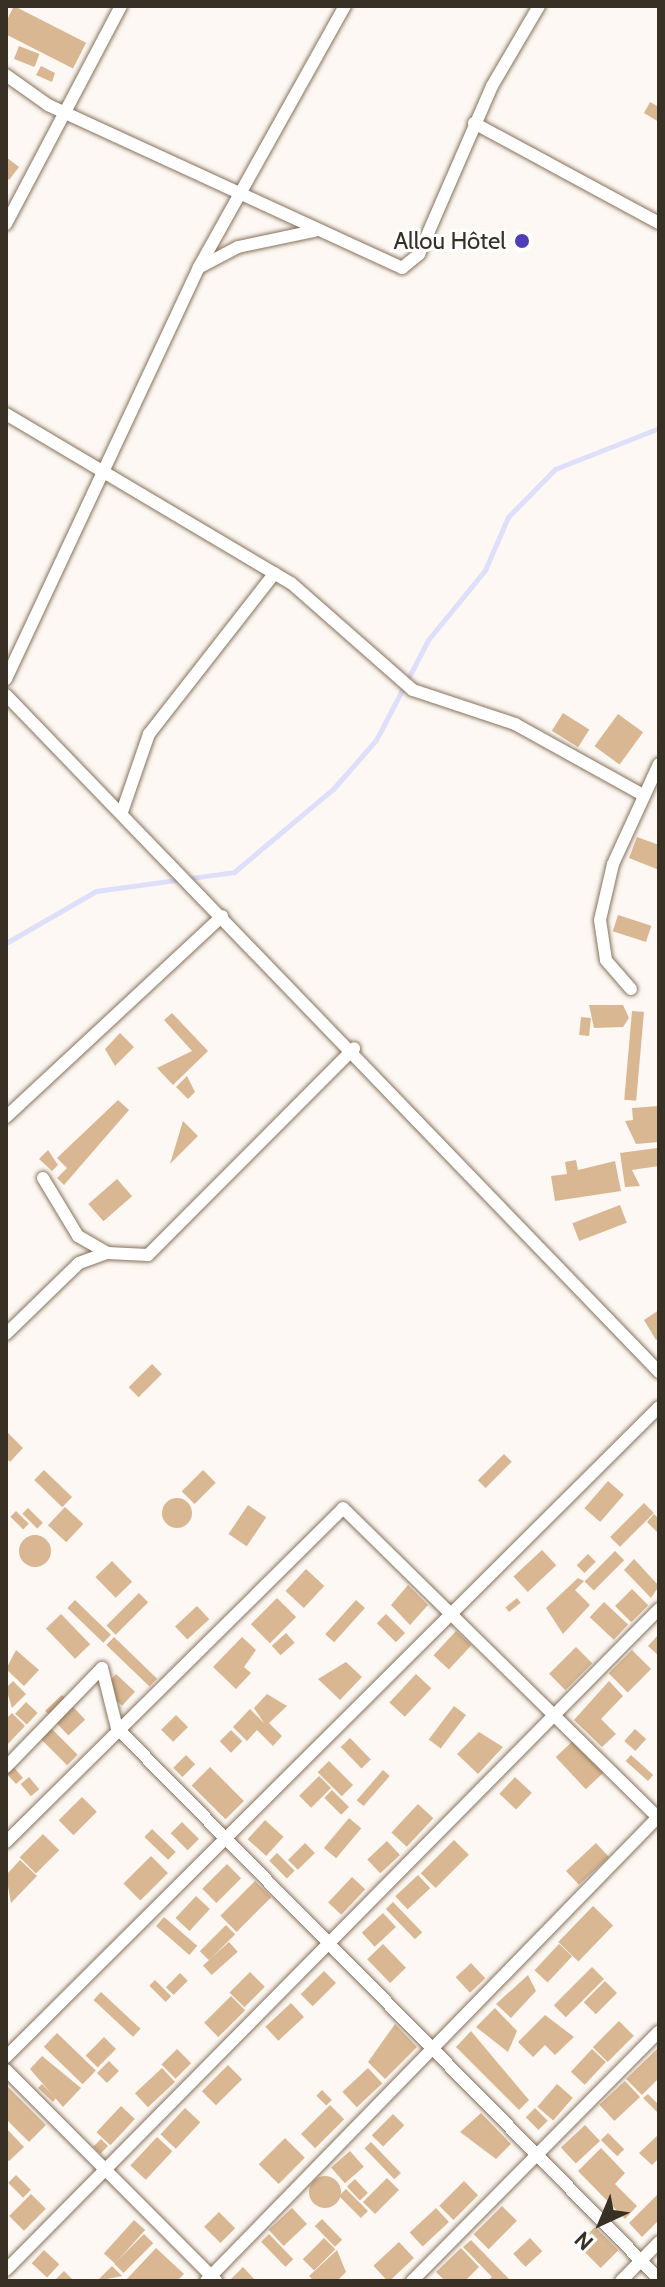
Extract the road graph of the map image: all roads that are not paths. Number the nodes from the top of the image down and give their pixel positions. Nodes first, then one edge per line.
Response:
1 (121, 6) edge
2 (345, 6) edge
3 (539, 6) edge
4 (6, 75) edge
5 (66, 114) junction
6 (474, 123) junction
7 (237, 195) junction
8 (659, 223) edge
9 (6, 224) edge
10 (314, 231) junction
11 (199, 267) junction
12 (6, 414) edge
13 (99, 469) junction
14 (275, 573) junction
15 (6, 679) edge
16 (6, 695) edge
17 (659, 764) edge
18 (643, 795) junction
19 (122, 812) junction
20 (222, 916) junction
21 (631, 989) dead end
22 (354, 1048) junction
23 (6, 1117) edge
24 (43, 1178) dead end
25 (107, 1253) junction
26 (6, 1334) edge
27 (659, 1372) edge
28 (659, 1407) edge
29 (659, 1609) edge
30 (449, 1616) junction
31 (555, 1715) junction
32 (117, 1728) junction
33 (6, 1767) edge
34 (659, 1818) edge
35 (222, 1836) junction
36 (6, 1842) edge
37 (332, 1945) junction
38 (659, 2031) edge
39 (432, 2049) junction
40 (6, 2057) edge
41 (6, 2070) edge
42 (538, 2155) junction
43 (106, 2170) junction
44 (659, 2242) edge
45 (641, 2260) junction
46 (6, 2270) edge
47 (211, 2279) edge
48 (659, 2279) edge
49 (412, 2281) edge
50 (621, 2281) edge

1 - 5 street
2 - 7 street
3 - 6 street
4 - 5 street
5 - 7 street
5 - 9 street
6 - 8 street
6 - 10 street
7 - 10 street
7 - 11 street
10 - 11 street
11 - 13 street
12 - 13 street
13 - 14 street
13 - 15 street
14 - 18 street
14 - 19 street
16 - 19 street
17 - 18 street
18 - 21 street
19 - 20 street
20 - 22 street
20 - 23 street
22 - 25 street
22 - 27 street
24 - 25 street
25 - 26 street
28 - 30 street
29 - 31 street
30 - 31 street
30 - 32 street
30 - 35 street
31 - 34 street
31 - 37 street
32 - 33 street
32 - 35 street
32 - 36 street
34 - 39 street
35 - 37 street
35 - 40 street
37 - 39 street
37 - 43 street
38 - 42 street
39 - 42 street
39 - 47 street
41 - 43 street
42 - 45 street
42 - 49 street
43 - 46 street
43 - 47 street
44 - 45 street
45 - 48 street
45 - 50 street

